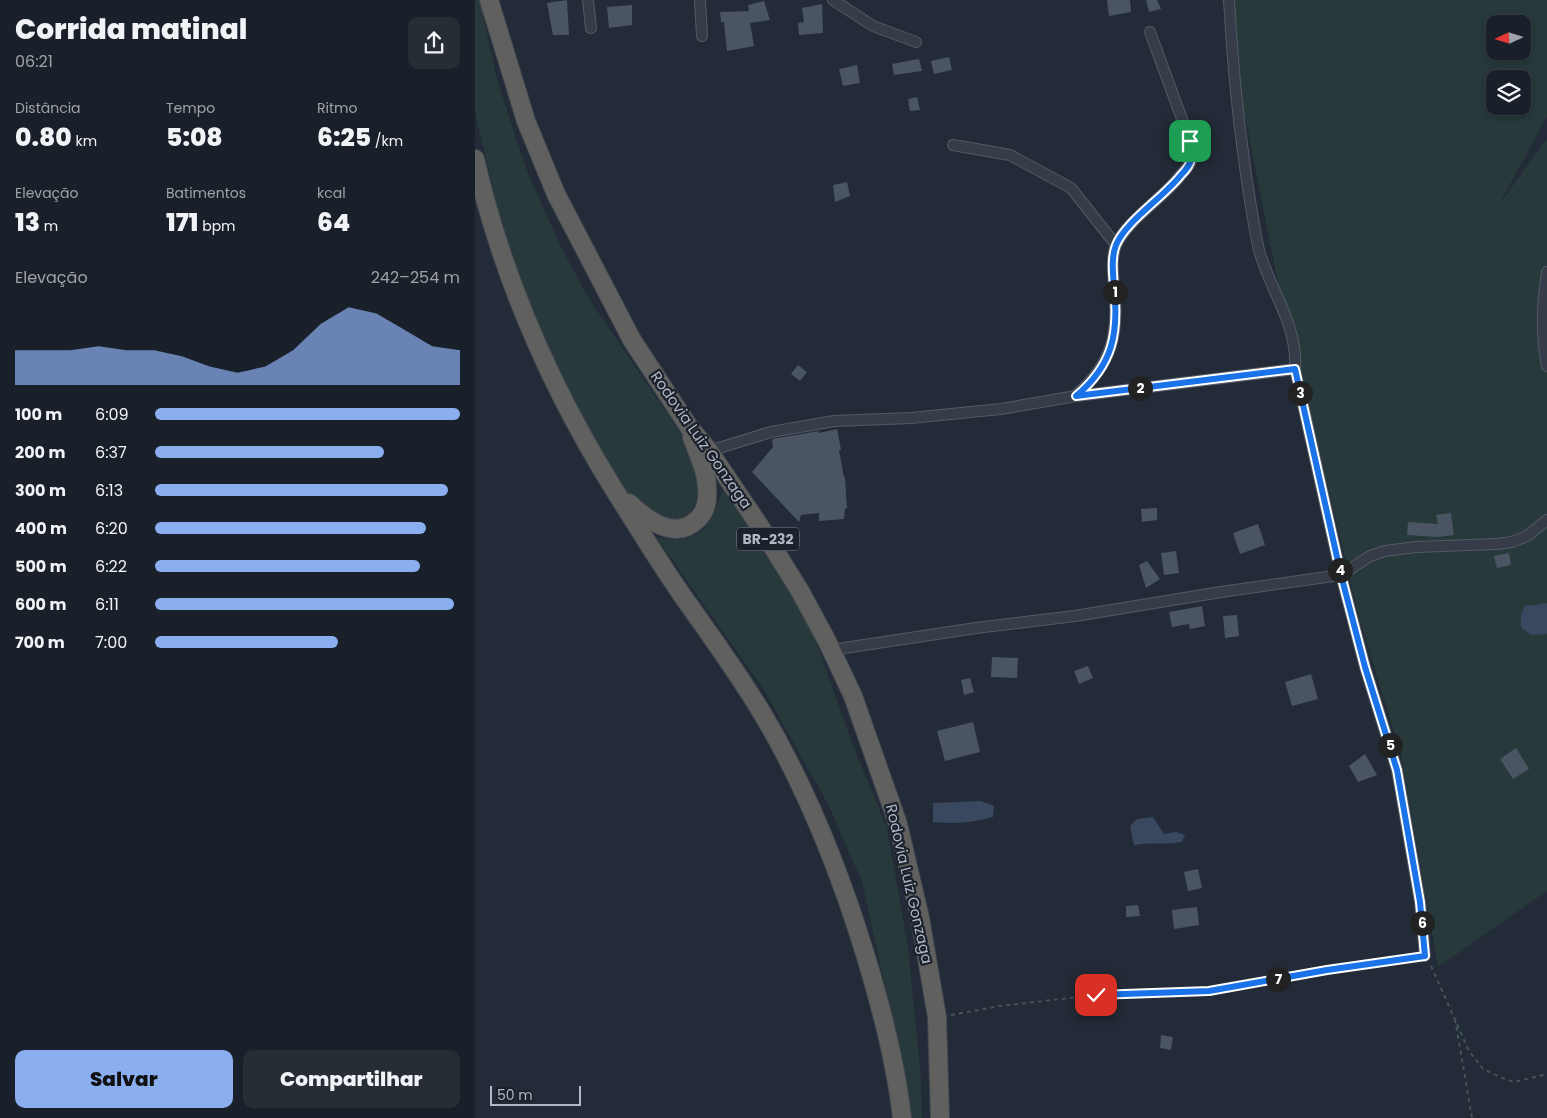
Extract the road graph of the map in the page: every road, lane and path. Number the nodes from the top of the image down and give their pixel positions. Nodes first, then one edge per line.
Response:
1 (489, 0) edge
2 (589, 0) edge
3 (700, 0) edge
4 (833, 0) edge
5 (1229, 0) edge
6 (591, 28) dead end
7 (1150, 32) dead end
8 (703, 36) dead end
9 (916, 42) dead end
10 (953, 145) dead end
11 (475, 159) edge
12 (1116, 245) junction
13 (1547, 272) edge
14 (1547, 366) edge
15 (1295, 369) junction
16 (1076, 396) junction
17 (689, 427) junction
18 (709, 451) junction
19 (614, 489) junction
20 (1547, 520) edge
21 (1341, 575) junction
22 (831, 650) junction
23 (1425, 956) junction
24 (1454, 1014) junction
25 (937, 1017) junction
26 (1547, 1074) edge
27 (902, 1118) edge
28 (940, 1118) edge
29 (1472, 1118) edge

1 - 17 highway, Rodovia Luiz Gonzaga / BR-232
2 - 6 street
3 - 8 street
4 - 9 street
5 - 15 street
7 - 12 street
10 - 12 street
11 - 19 highway
12 - 16 street
13 - 14 street
15 - 16 street
15 - 21 street
16 - 18 street
17 - 18 highway, Rodovia Luiz Gonzaga / BR-232
17 - 19 highway
18 - 22 highway, Rodovia Luiz Gonzaga / BR-232
19 - 27 highway
20 - 21 street
21 - 22 street
21 - 23 street
22 - 25 highway, Rodovia Luiz Gonzaga / BR-232
23 - 24 path
23 - 25 path
24 - 26 path
24 - 29 path
25 - 28 highway, Rodovia Luiz Gonzaga / BR-232

